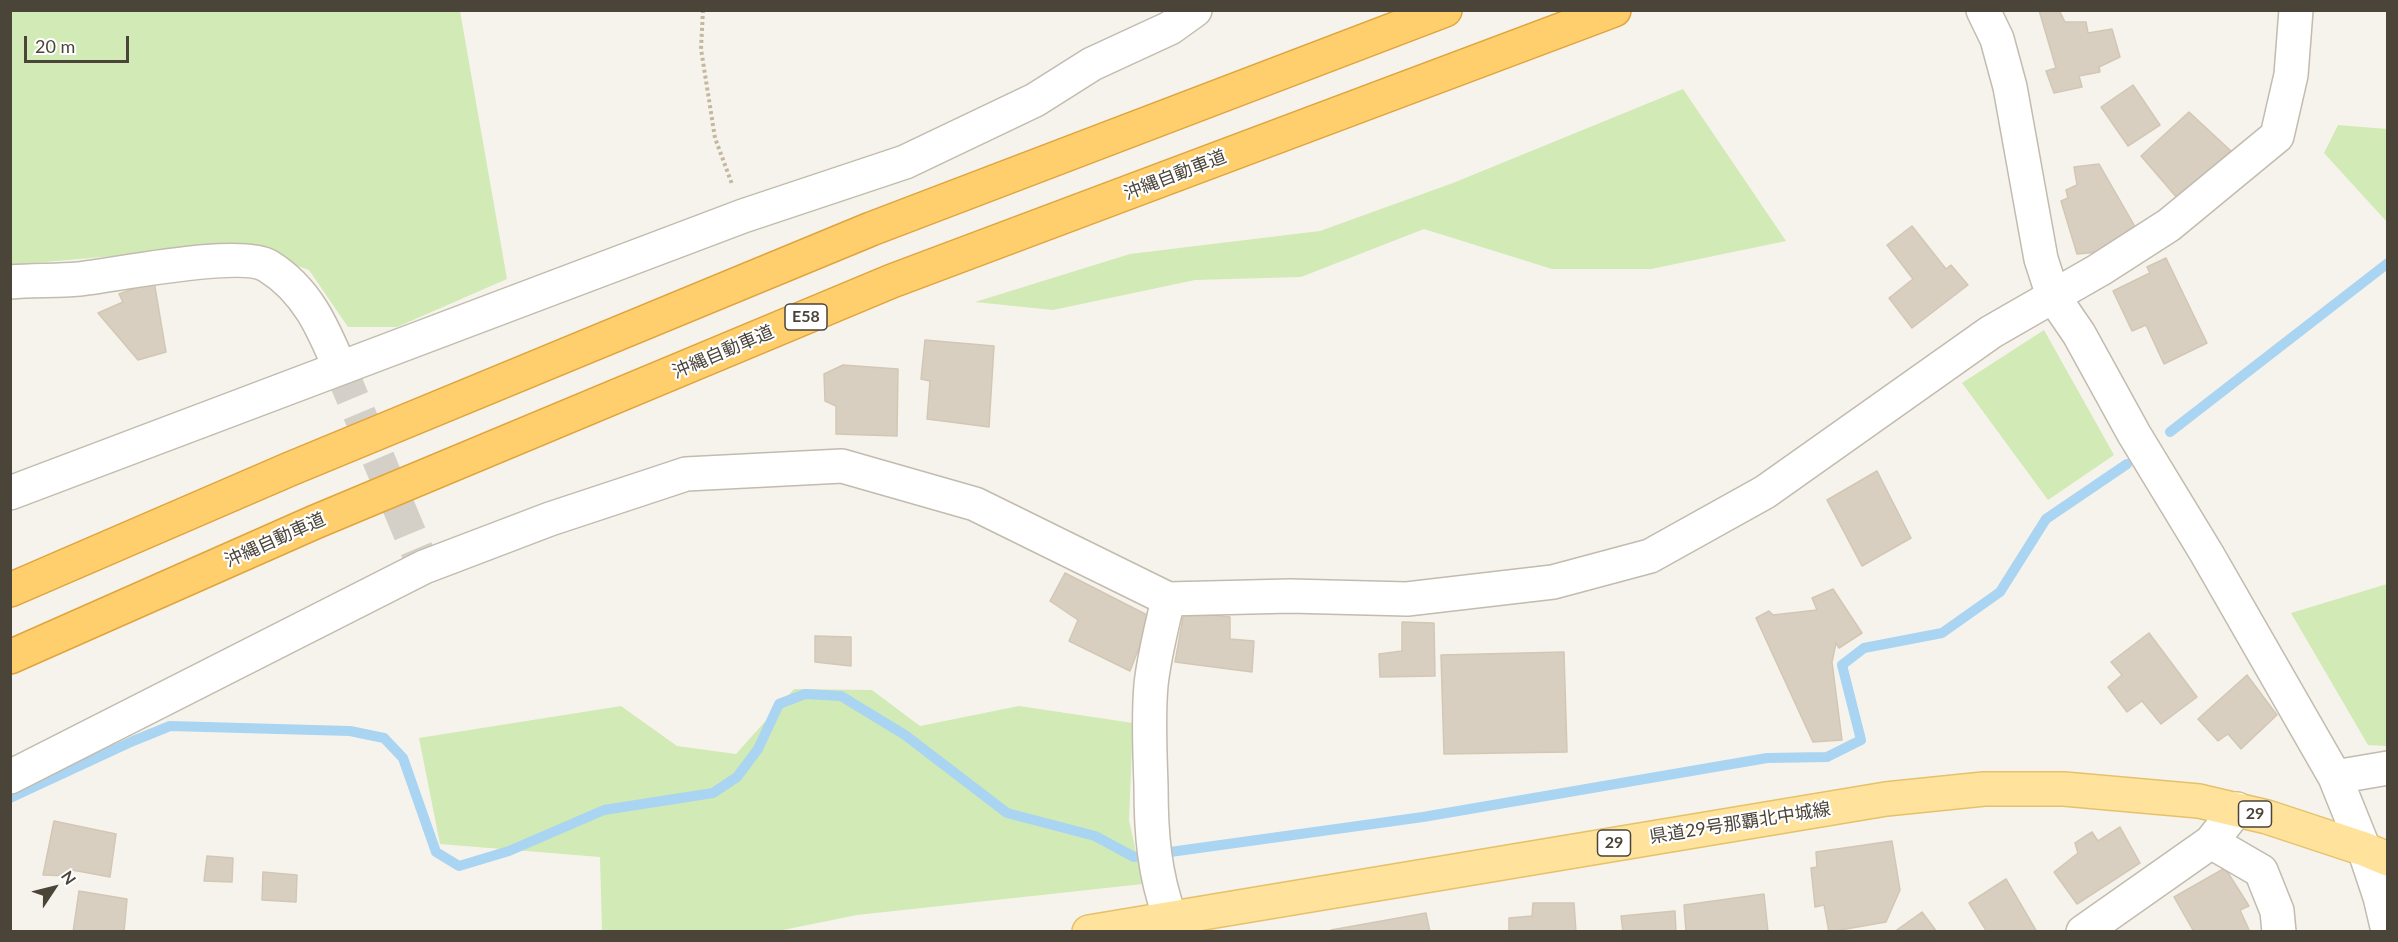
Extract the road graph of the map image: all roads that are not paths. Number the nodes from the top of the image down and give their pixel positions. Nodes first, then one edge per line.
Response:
1 (1195, 10) edge
2 (1445, 10) edge
3 (1614, 10) edge
4 (1983, 10) edge
5 (2296, 10) edge
6 (10, 282) edge
7 (2053, 296) junction
8 (340, 368) junction
9 (10, 493) edge
10 (10, 590) edge
11 (1168, 599) junction
12 (10, 657) edge
13 (2388, 768) edge
14 (10, 777) edge
15 (2335, 777) junction
16 (2236, 809) junction
17 (2211, 842) junction
18 (2376, 854) edge
19 (1170, 917) junction
20 (2388, 931) edge
21 (1089, 932) edge
22 (2083, 932) edge
23 (2279, 932) edge

1 - 8 street
2 - 10 highway
3 - 12 highway, 沖縄自動車道 / E58
4 - 7 street
5 - 7 street
6 - 8 street
7 - 11 street
7 - 15 street
8 - 9 street
11 - 14 street
11 - 19 street
13 - 15 street
15 - 18 street
16 - 17 street
16 - 18 main road, 県道29号那覇北中城線 / 29
16 - 19 main road, 県道29号那覇北中城線 / 29
17 - 22 street
17 - 23 street
18 - 20 street
19 - 21 main road, 県道29号那覇北中城線 / 29

